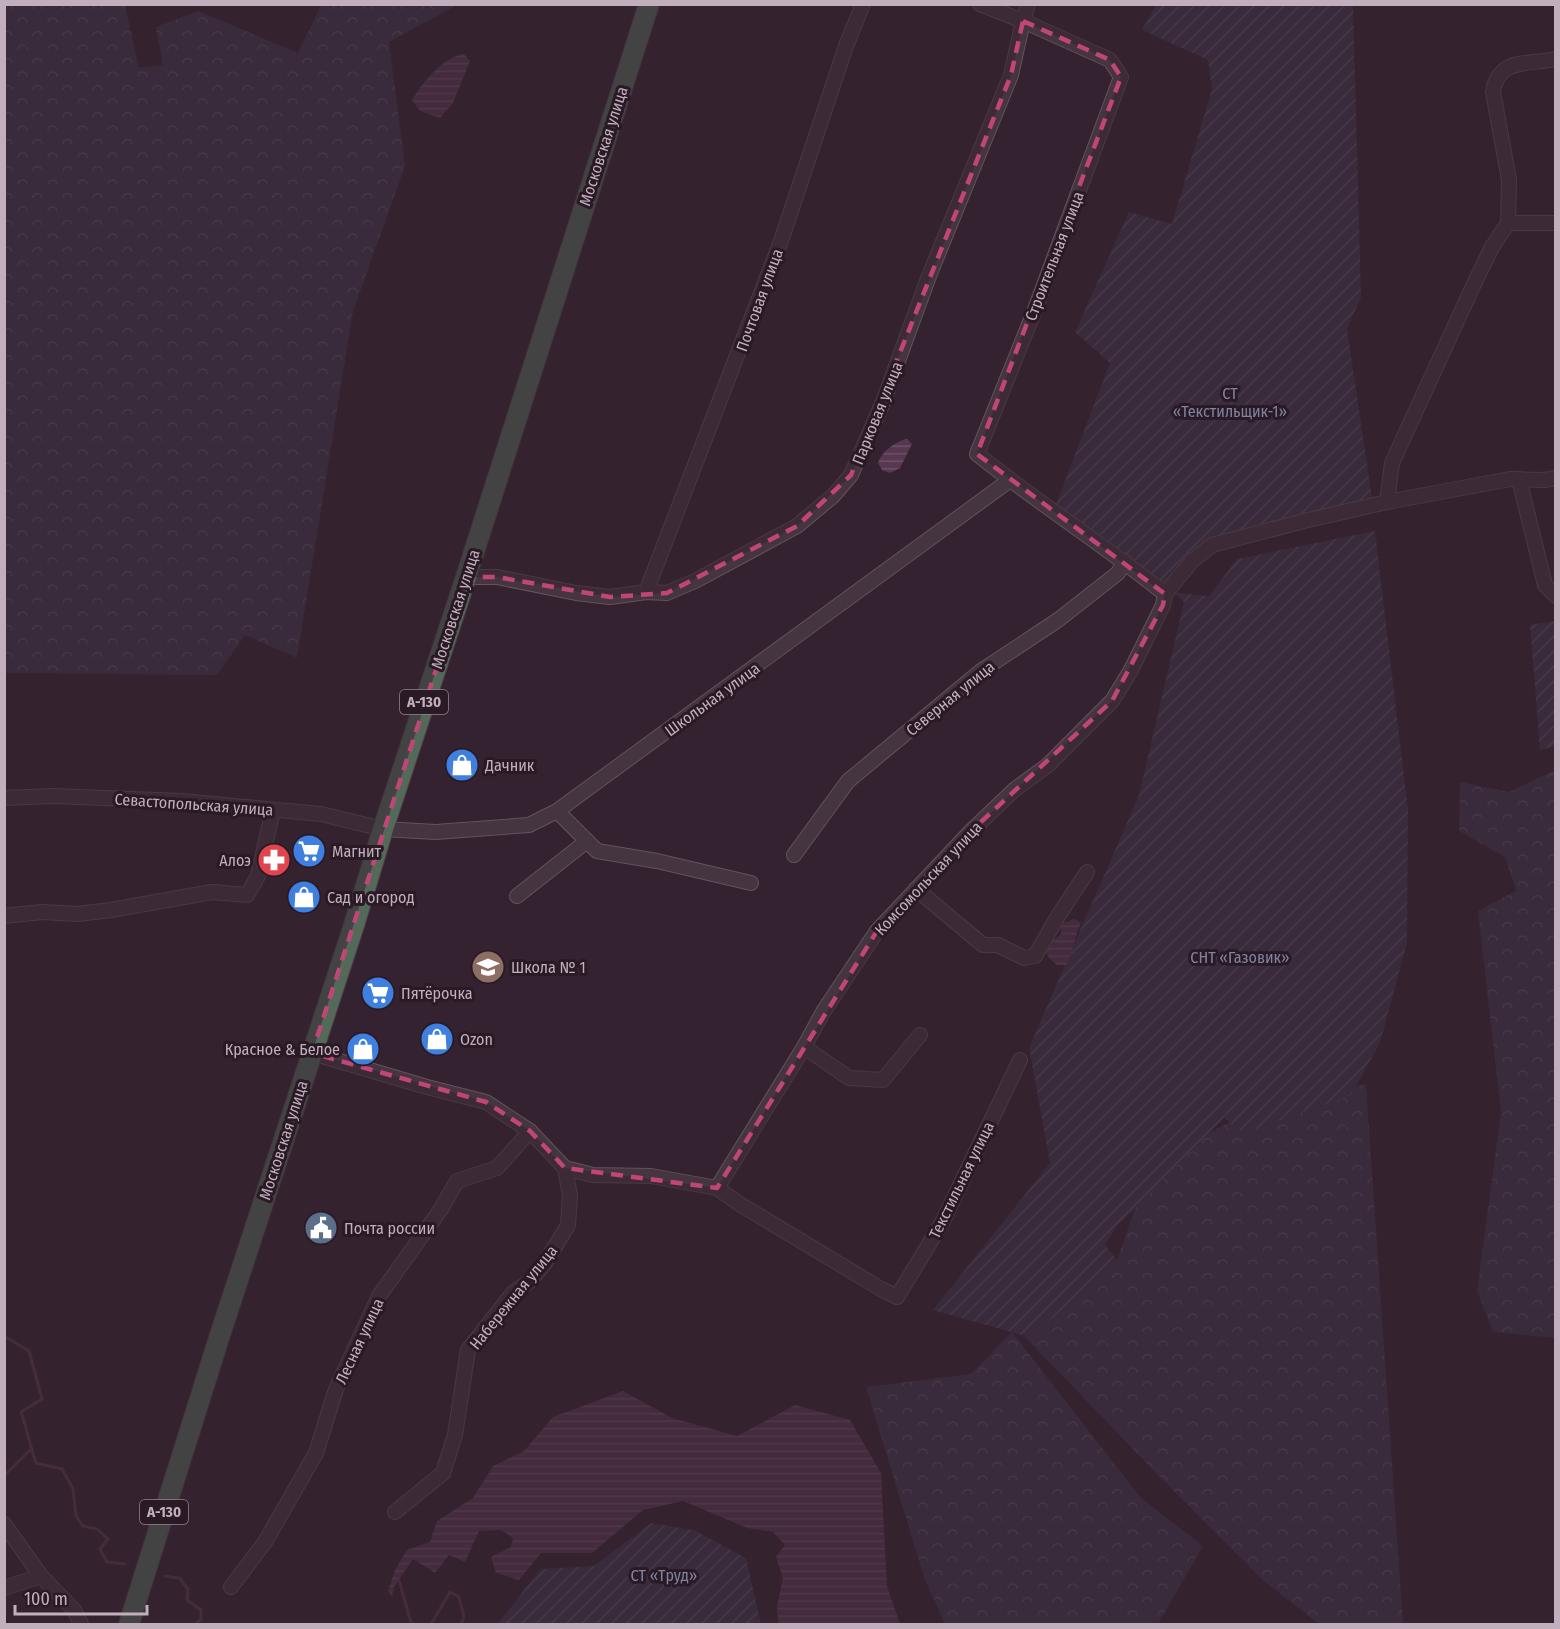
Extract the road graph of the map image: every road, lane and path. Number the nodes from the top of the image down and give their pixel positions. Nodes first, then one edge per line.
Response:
1 (649, 4) edge
2 (863, 4) edge
3 (980, 4) edge
4 (1028, 4) edge
5 (1023, 21) junction
6 (1556, 59) edge
7 (1508, 223) junction
8 (1556, 223) edge
9 (1556, 478) edge
10 (1519, 479) junction
11 (1010, 480) junction
12 (1387, 502) junction
13 (1124, 561) junction
14 (466, 577) junction
15 (646, 592) junction
16 (1166, 594) junction
17 (1556, 596) edge
18 (4, 798) edge
19 (273, 810) junction
20 (557, 812) junction
21 (383, 829) junction
22 (587, 841) junction
23 (794, 855) dead end
24 (1087, 872) dead end
25 (751, 883) dead end
26 (916, 889) junction
27 (517, 896) dead end
28 (4, 916) edge
29 (920, 1035) dead end
30 (804, 1047) junction
31 (312, 1053) junction
32 (1020, 1060) dead end
33 (530, 1131) junction
34 (565, 1168) junction
35 (717, 1188) junction
36 (394, 1512) dead end
37 (4, 1524) edge
38 (41, 1576) junction
39 (231, 1587) dead end
40 (4, 1588) edge
41 (81, 1624) edge
42 (129, 1624) edge

1 - 14 highway, Московская улица / А-130
2 - 15 street, Почтовая улица
3 - 5 street
4 - 5 street, Парковая улица
5 - 11 street, Строительная улица
5 - 15 street, Парковая улица
6 - 7 street
7 - 8 street
7 - 12 street
9 - 10 street, Комсомольская улица
10 - 12 street, Комсомольская улица
10 - 17 street
11 - 13 street
11 - 20 street, Школьная улица
12 - 16 street, Комсомольская улица
13 - 16 street
13 - 23 street, Северная улица
14 - 15 street, Парковая улица
14 - 21 highway, Московская улица / А-130
16 - 26 street, Комсомольская улица
18 - 19 street, Севастопольская улица
19 - 21 street, Севастопольская улица
19 - 28 street
20 - 21 street, Школьная улица
20 - 22 street
21 - 31 highway, Московская улица / А-130
22 - 25 street
22 - 27 street
24 - 26 street
26 - 30 street, Комсомольская улица
29 - 30 street
30 - 35 street, Комсомольская улица
31 - 33 street
31 - 42 highway, Московская улица / А-130
32 - 35 street, Текстильная улица
33 - 34 street
33 - 39 street, Лесная улица
34 - 35 street
34 - 36 street, Набережная улица
37 - 38 street
38 - 40 street
38 - 41 street

